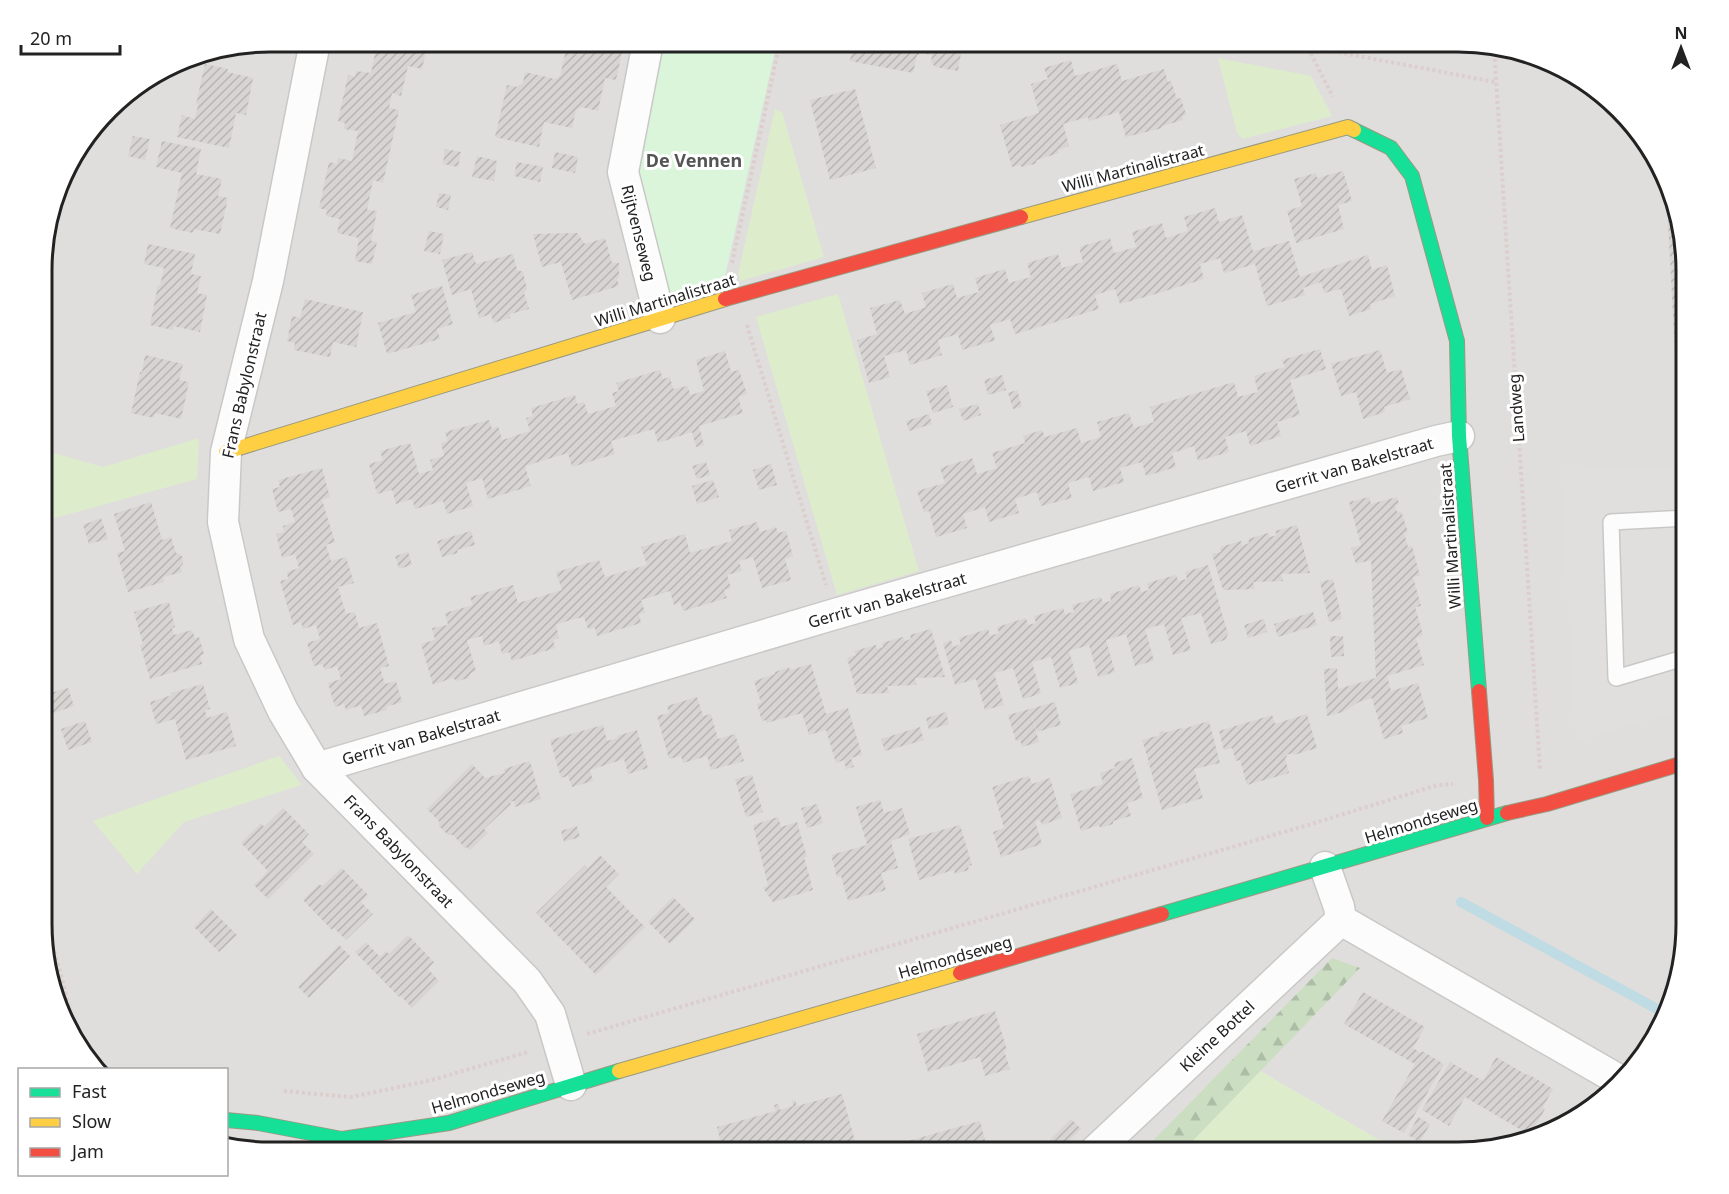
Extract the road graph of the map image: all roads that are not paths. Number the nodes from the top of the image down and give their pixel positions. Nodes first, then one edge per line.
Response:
1 (313, 52) edge
2 (646, 52) edge
3 (660, 318) junction
4 (1458, 436) junction
5 (226, 452) junction
6 (1676, 519) edge
7 (1676, 660) edge
8 (1676, 765) edge
9 (317, 768) junction
10 (1487, 818) junction
11 (1325, 867) junction
12 (1341, 920) junction
13 (1614, 1077) edge
14 (571, 1085) junction
15 (228, 1120) edge
16 (324, 1142) edge
17 (351, 1142) edge
18 (1105, 1142) edge

1 - 5 street, Frans Babylonstraat
2 - 3 street, Rijtvenseweg
3 - 4 street, Willi Martinalistraat
3 - 5 street, Willi Martinalistraat
4 - 9 street, Gerrit van Bakelstraat
4 - 10 street, Willi Martinalistraat
5 - 9 street, Frans Babylonstraat
6 - 7 lane
8 - 10 street, Helmondseweg
9 - 14 street, Frans Babylonstraat
10 - 11 street, Helmondseweg
11 - 12 street
11 - 14 street, Helmondseweg
12 - 13 street
12 - 18 street, Kleine Bottel
14 - 17 street, Helmondseweg
15 - 16 street, Helmondseweg

